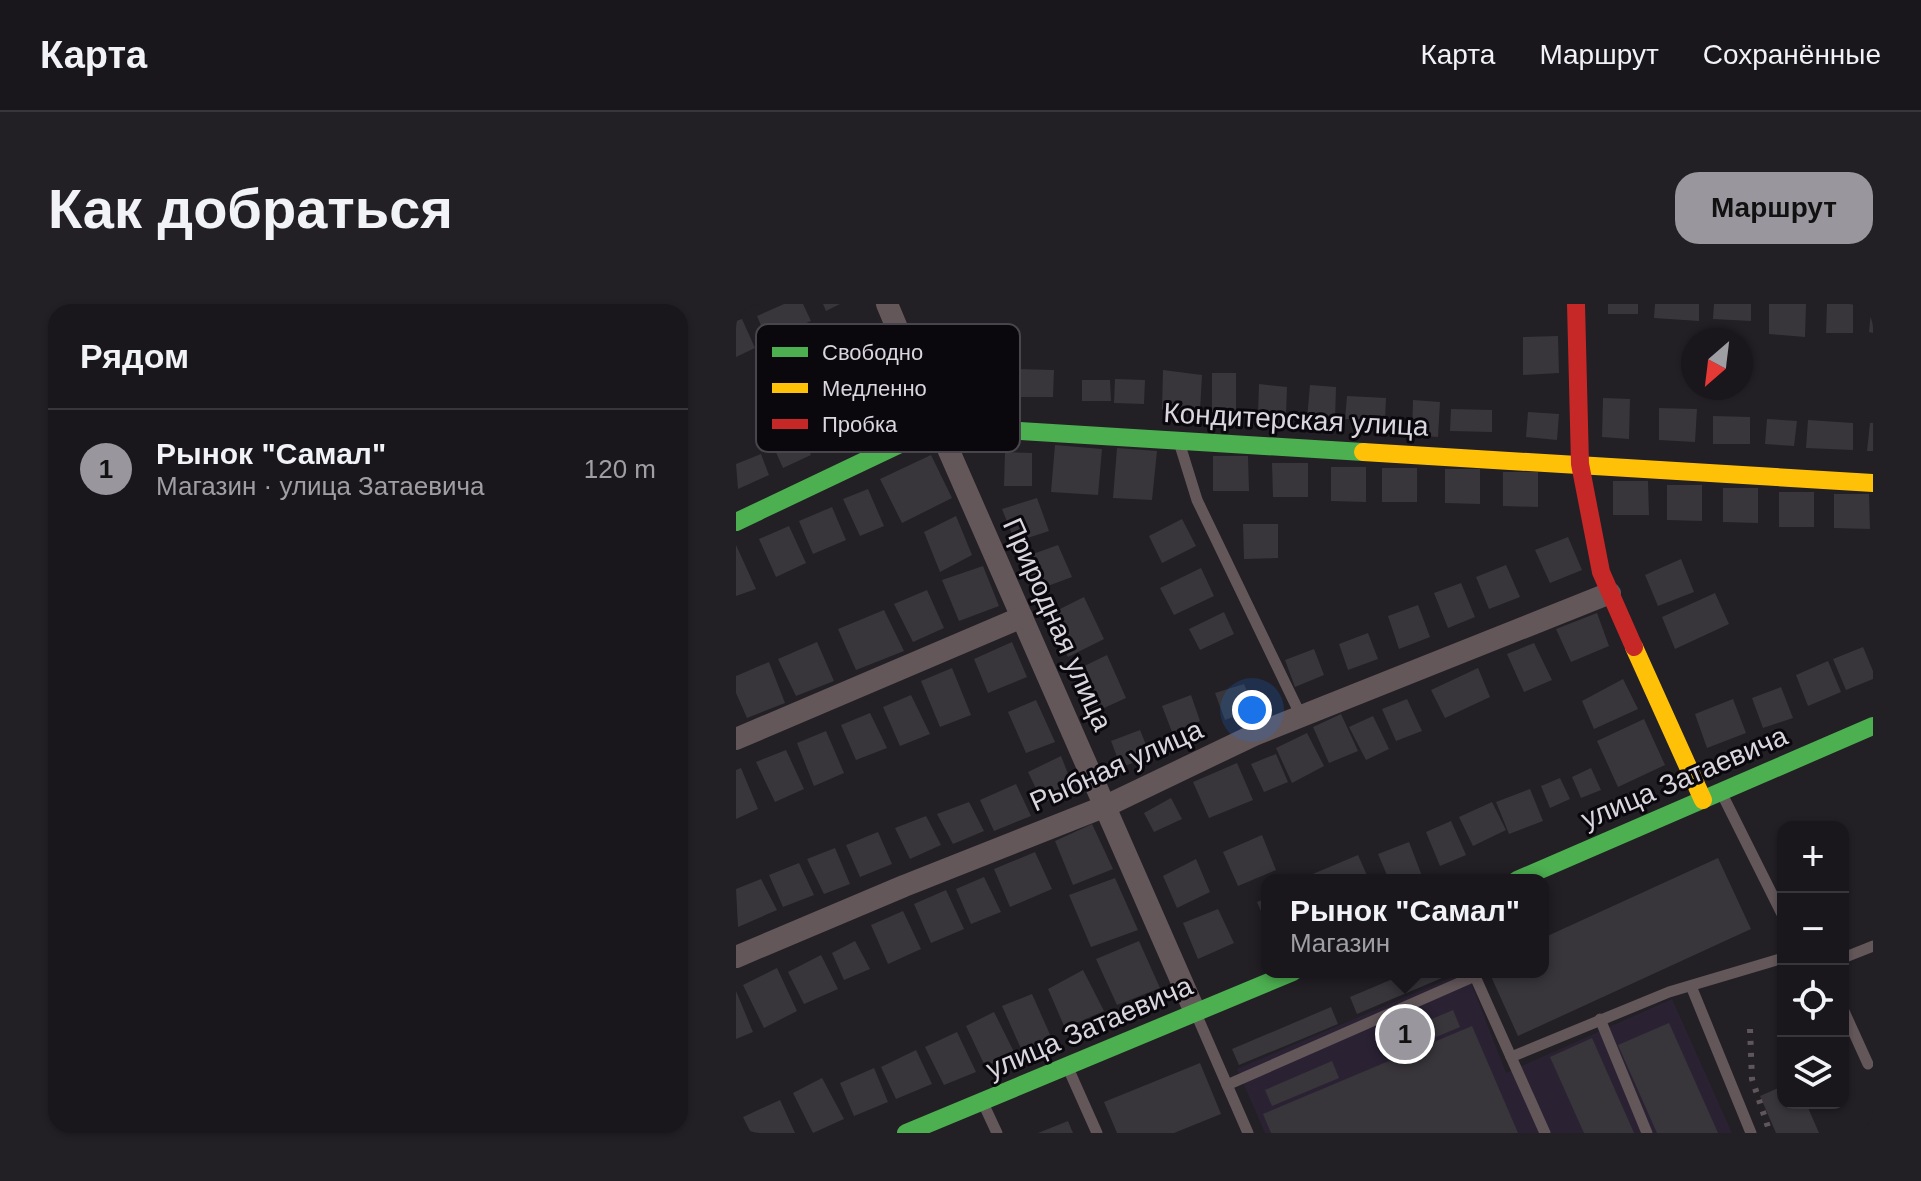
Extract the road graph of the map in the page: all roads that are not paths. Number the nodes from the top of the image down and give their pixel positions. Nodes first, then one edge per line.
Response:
1 (887, 304) edge
2 (1576, 304) edge
3 (895, 324) edge
4 (1020, 431) edge
5 (1179, 440) junction
6 (883, 452) edge
7 (949, 452) edge
8 (1580, 464) junction
9 (1873, 483) edge
10 (736, 522) edge
11 (1610, 593) junction
12 (1022, 617) junction
13 (1301, 716) junction
14 (1873, 726) edge
15 (736, 739) edge
16 (1720, 792) junction
17 (1703, 800) junction
18 (1106, 806) junction
19 (1531, 874) edge
20 (1777, 904) edge
21 (1873, 946) edge
22 (1849, 956) edge
23 (736, 957) edge
24 (1777, 960) edge
25 (1278, 978) edge
26 (1465, 978) edge
27 (1476, 978) edge
28 (1691, 986) junction
29 (1195, 1012) junction
30 (1600, 1019) junction
31 (1849, 1022) edge
32 (1511, 1057) junction
33 (1868, 1064) dead end
34 (1067, 1067) junction
35 (1227, 1085) junction
36 (983, 1102) junction
37 (906, 1133) edge
38 (997, 1133) edge
39 (1097, 1133) edge
40 (1248, 1133) edge
41 (1545, 1133) edge
42 (1647, 1133) edge
43 (1751, 1133) edge

1 - 3 street, Природная улица
2 - 8 street
4 - 5 street, Кондитерская улица
5 - 8 street, Кондитерская улица
5 - 13 lane
6 - 10 street, Кондитерская улица
7 - 12 street, Природная улица
8 - 9 street, Кондитерская улица
8 - 11 street
11 - 13 street, Рыбная улица
11 - 17 street
12 - 15 street
12 - 18 street, Природная улица
13 - 18 street, Рыбная улица
14 - 16 street, улица Затаевича
16 - 17 street, улица Затаевича
16 - 20 lane
17 - 19 street, улица Затаевича
18 - 23 street, Рыбная улица
18 - 29 street, Природная улица
21 - 22 lane
24 - 28 lane
25 - 29 street, улица Затаевича
26 - 35 lane
27 - 32 lane
28 - 30 lane
28 - 43 lane
29 - 34 street, улица Затаевича
29 - 35 lane
30 - 32 lane
30 - 42 lane
31 - 33 lane
32 - 41 lane
34 - 36 street, улица Затаевича
34 - 39 lane
35 - 40 lane
36 - 37 street, улица Затаевича
36 - 38 lane

